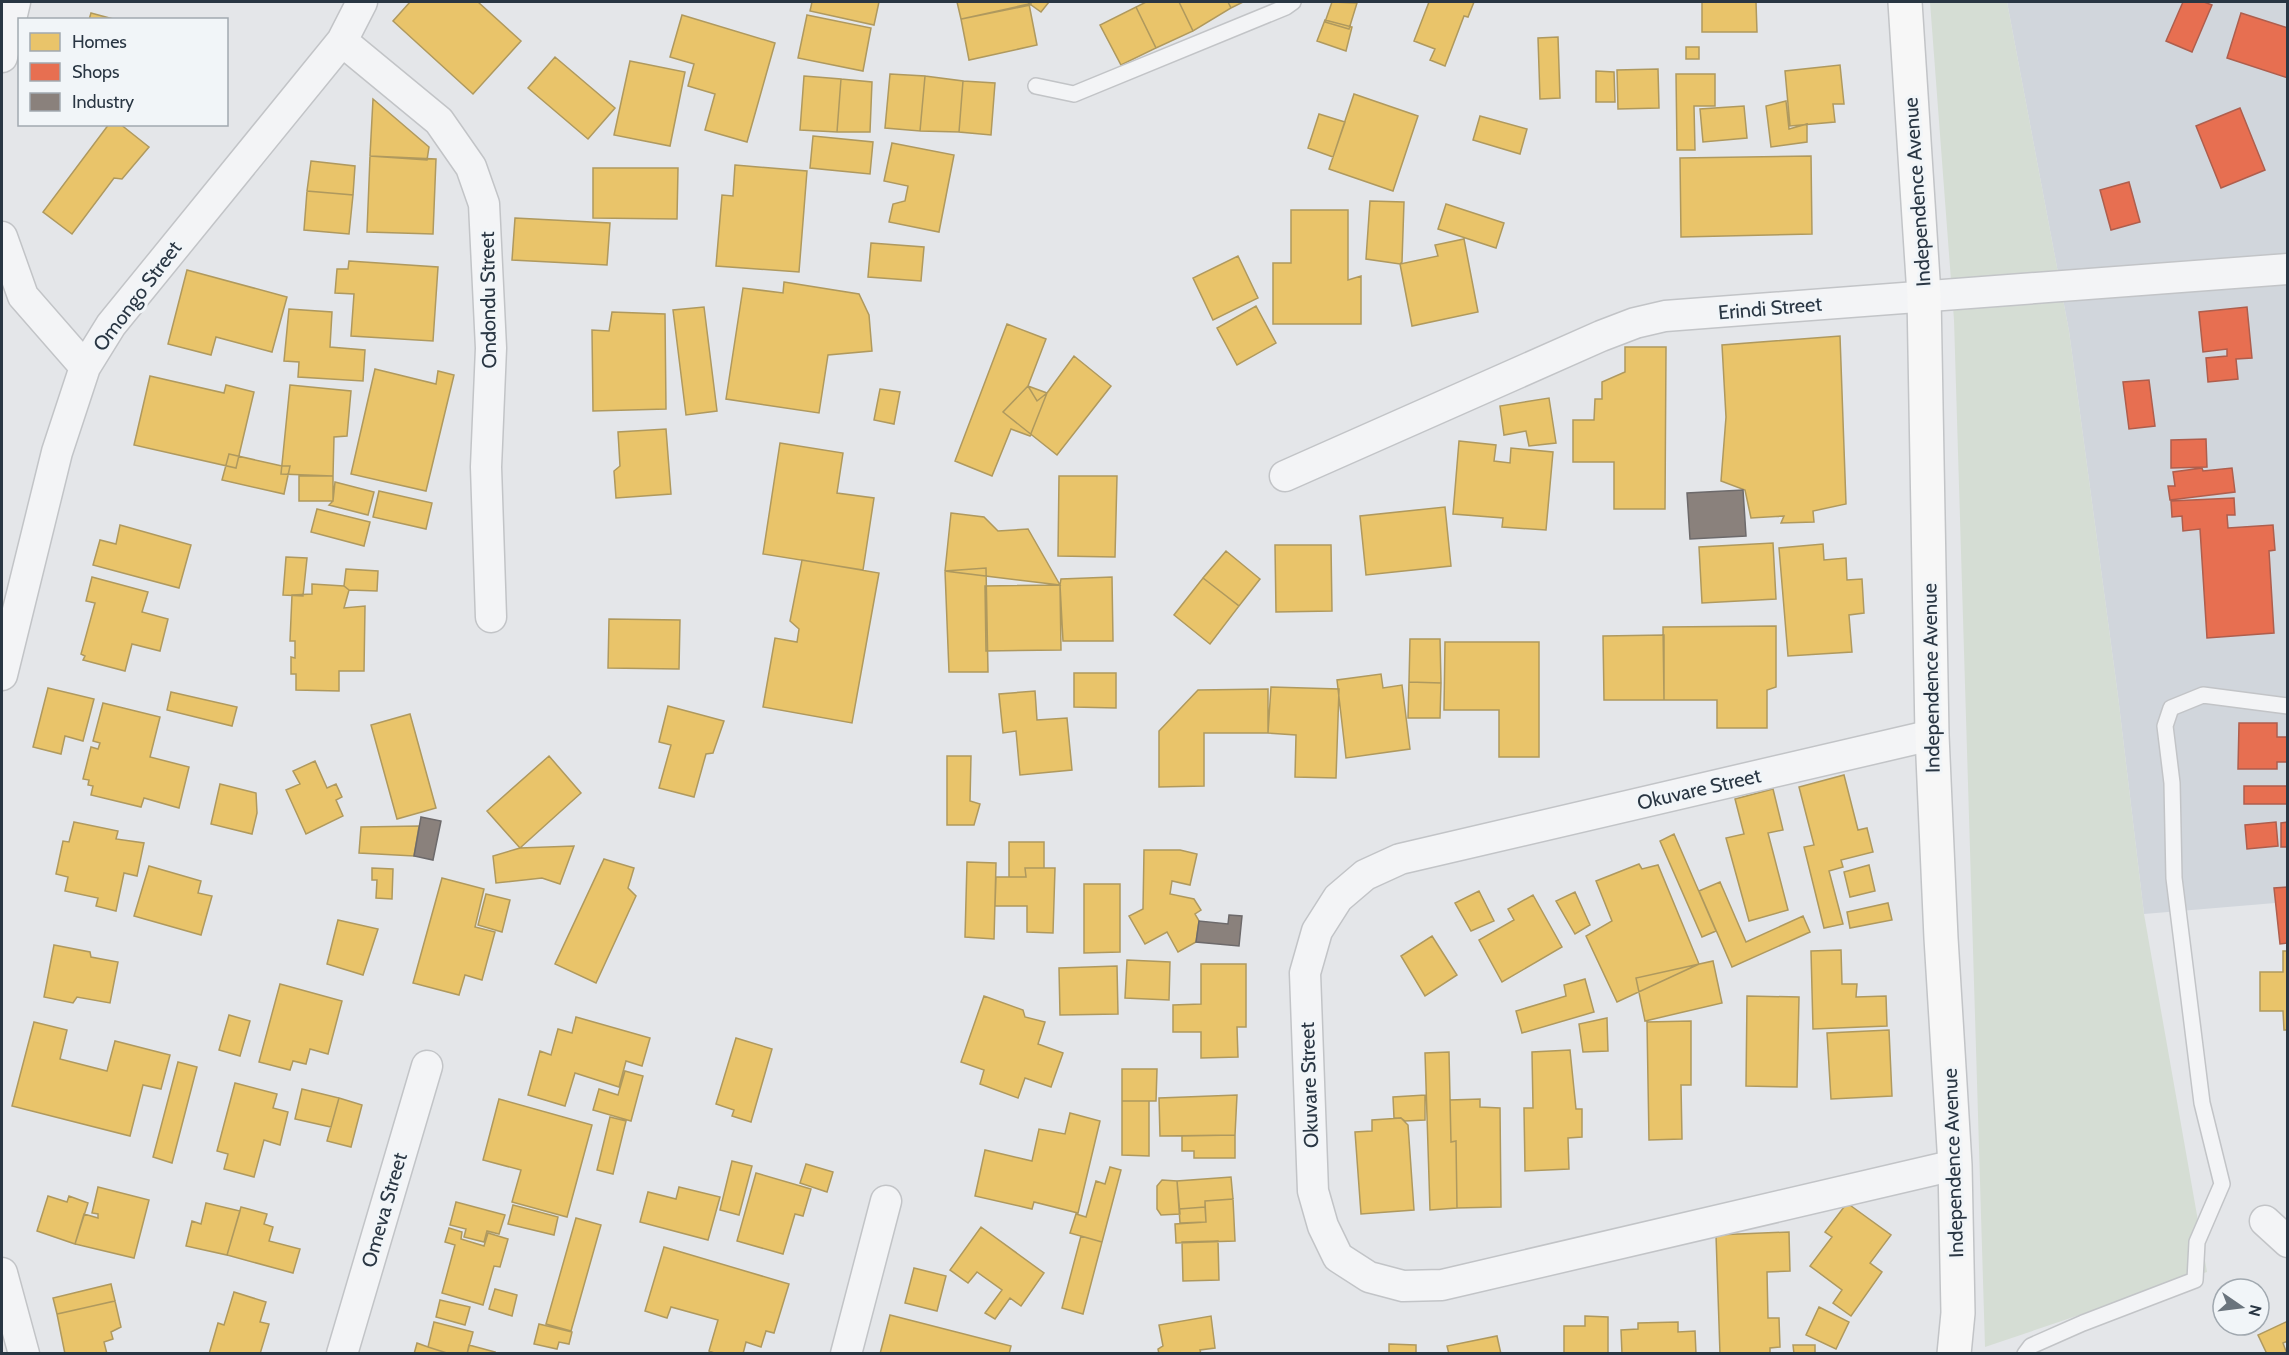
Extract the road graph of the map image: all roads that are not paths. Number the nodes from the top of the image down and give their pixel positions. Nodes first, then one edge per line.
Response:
1 (15, 2) edge
2 (362, 2) edge
3 (1293, 2) edge
4 (1905, 2) edge
5 (342, 41) junction
6 (2, 57) edge
7 (1036, 86) dead end
8 (2, 237) edge
9 (2288, 269) edge
10 (1924, 295) junction
11 (85, 367) junction
12 (1285, 476) dead end
13 (491, 617) dead end
14 (2, 675) edge
15 (2288, 706) edge
16 (1932, 735) junction
17 (427, 1066) dead end
18 (1955, 1165) junction
19 (886, 1201) dead end
20 (2265, 1221) dead end
21 (2288, 1242) edge
22 (2, 1273) edge
23 (24, 1353) edge
24 (342, 1353) edge
25 (846, 1353) edge
26 (1954, 1353) edge
27 (2025, 1353) edge

1 - 6 street
2 - 5 street, Omongo Street
3 - 7 lane
4 - 10 main road, Independence Avenue
5 - 11 street, Omongo Street
5 - 13 street, Ondondu Street
8 - 11 street
9 - 10 street, Erindi Street
10 - 12 street, Erindi Street
10 - 16 main road, Independence Avenue
11 - 14 street, Omongo Street
15 - 27 lane
16 - 18 main road, Independence Avenue
16 - 18 street, Okuvare Street
17 - 24 street, Omeva Street
18 - 26 main road, Independence Avenue
19 - 25 street
20 - 21 street
22 - 23 street

